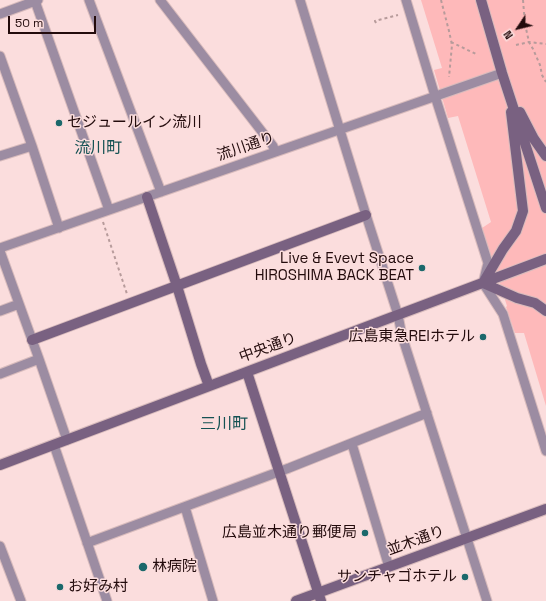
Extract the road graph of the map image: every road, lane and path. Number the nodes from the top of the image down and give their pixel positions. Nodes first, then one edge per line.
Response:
1 (37, 0) edge
2 (89, 0) edge
3 (160, 0) edge
4 (300, 0) edge
5 (406, 0) edge
6 (441, 0) edge
7 (481, 0) edge
8 (523, 0) edge
9 (0, 14) edge
10 (398, 15) dead end
11 (376, 23) dead end
12 (451, 42) junction
13 (529, 42) junction
14 (546, 44) edge
15 (516, 45) dead end
16 (476, 54) dead end
17 (0, 56) edge
18 (502, 73) junction
19 (449, 77) dead end
20 (546, 82) edge
21 (508, 89) junction
22 (435, 96) junction
23 (339, 130) junction
24 (32, 146) junction
25 (275, 152) junction
26 (0, 156) edge
27 (546, 156) edge
28 (161, 192) junction
29 (147, 197) junction
30 (546, 208) edge
31 (109, 210) junction
32 (366, 215) junction
33 (102, 219) dead end
34 (59, 228) junction
35 (0, 249) edge
36 (546, 259) edge
37 (483, 283) junction
38 (177, 286) junction
39 (19, 304) junction
40 (131, 304) junction
41 (0, 311) edge
42 (546, 311) edge
43 (398, 316) junction
44 (32, 340) junction
45 (39, 359) junction
46 (247, 372) junction
47 (0, 374) edge
48 (209, 386) junction
49 (427, 413) junction
50 (67, 440) junction
51 (352, 444) junction
52 (54, 445) junction
53 (546, 451) edge
54 (0, 465) edge
55 (279, 472) junction
56 (185, 507) junction
57 (546, 509) edge
58 (468, 538) junction
59 (87, 543) junction
60 (0, 546) edge
61 (3, 566) edge
62 (389, 566) junction
63 (319, 597) edge
64 (21, 601) edge
65 (107, 601) edge
66 (213, 601) edge
67 (296, 601) edge
68 (487, 601) edge

1 - 9 street
1 - 31 street
2 - 28 street
3 - 25 street
4 - 23 street
5 - 22 street
6 - 12 path
7 - 18 street
8 - 13 path
10 - 11 path
12 - 16 path
12 - 19 path
13 - 14 path
13 - 15 path
13 - 20 path
17 - 24 street
18 - 21 street
18 - 22 street, 流川通り
21 - 27 street
21 - 30 street
21 - 37 street
22 - 23 street, 流川通り
22 - 37 street
23 - 25 street, 流川通り
23 - 32 street
24 - 26 street
24 - 34 street
25 - 28 street, 流川通り
28 - 29 street, 流川通り
29 - 31 street, 流川通り
29 - 38 street
31 - 34 street, 流川通り
32 - 38 street
32 - 43 street
33 - 40 path
34 - 35 street, 流川通り
35 - 39 street
36 - 37 street, 中央通り
37 - 42 street
37 - 43 street, 中央通り
37 - 53 street
38 - 40 street
38 - 48 street
39 - 41 street
39 - 44 street
40 - 44 street
43 - 46 street, 中央通り
43 - 49 street
44 - 45 street
45 - 47 street
45 - 50 street
46 - 48 street, 中央通り
46 - 55 street
48 - 50 street, 中央通り
49 - 51 street
49 - 58 street
50 - 52 street, 中央通り
51 - 55 street
51 - 62 street
52 - 54 street, 中央通り
52 - 59 street
55 - 56 street
55 - 63 street
56 - 59 street
56 - 66 street
57 - 58 street, 並木通り
58 - 62 street, 並木通り
58 - 68 street
59 - 65 street
60 - 61 street
61 - 64 street
62 - 63 street, 並木通り
63 - 67 street, 並木通り

